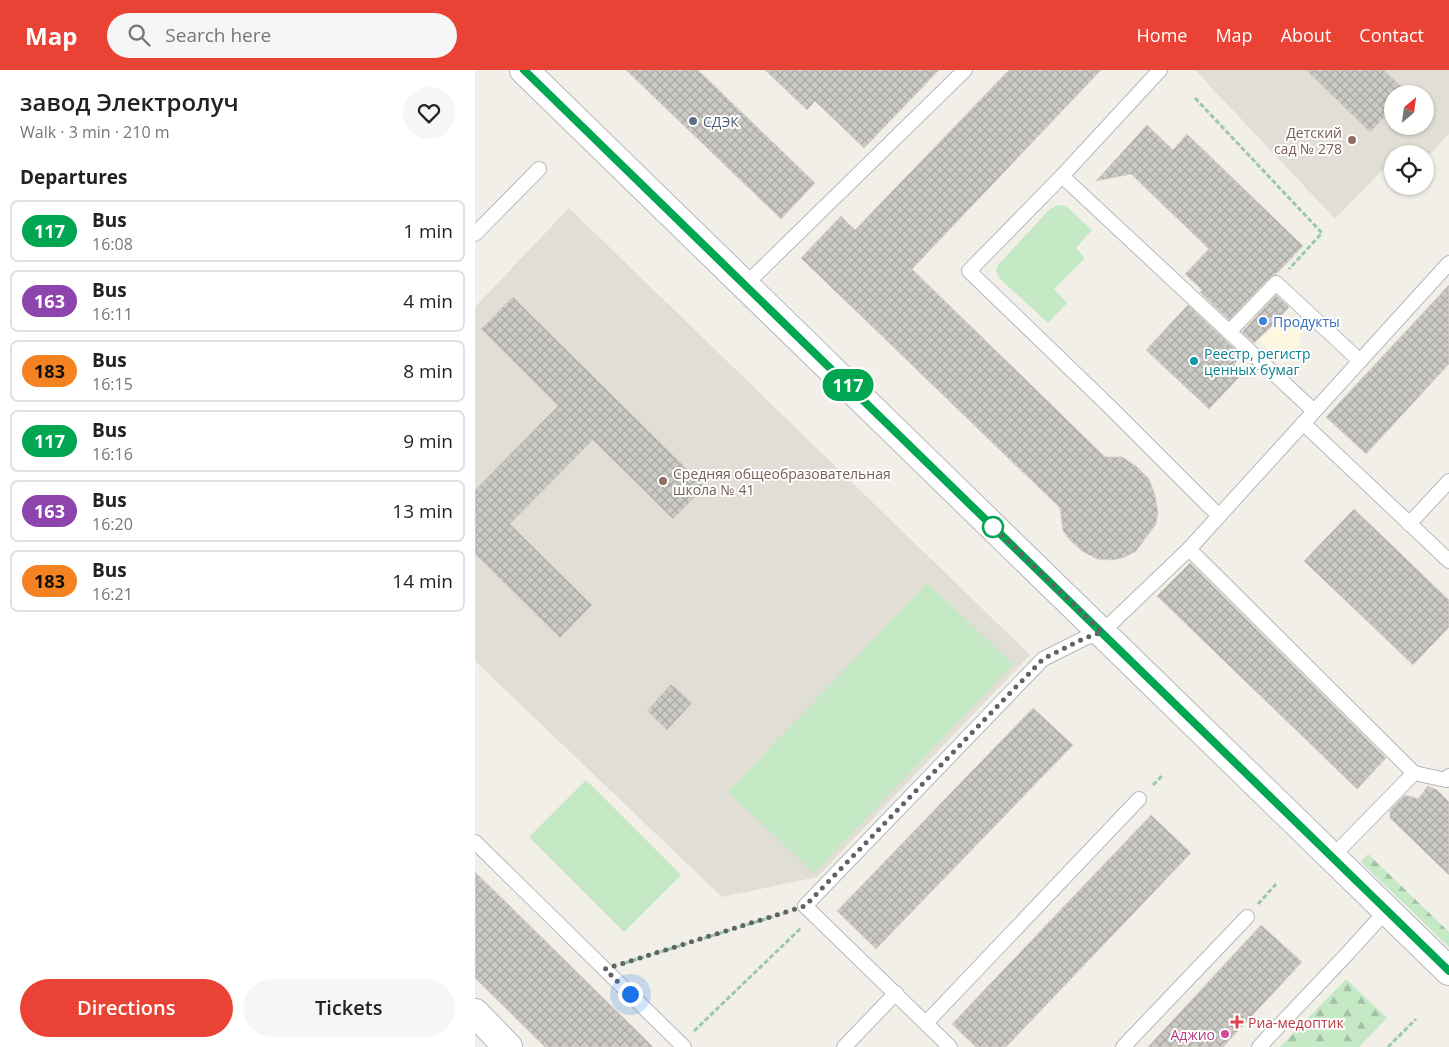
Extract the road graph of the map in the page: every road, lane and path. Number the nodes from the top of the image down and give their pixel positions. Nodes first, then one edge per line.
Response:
1 (524, 70) edge
2 (965, 70) edge
3 (1160, 70) edge
4 (1195, 98) dead end
5 (539, 169) dead end
6 (1062, 176) junction
7 (475, 234) edge
8 (1449, 263) edge
9 (1275, 283) junction
10 (745, 285) junction
11 (1229, 332) junction
12 (1359, 361) junction
13 (1314, 411) junction
14 (1303, 423) junction
15 (1449, 482) edge
16 (1219, 516) junction
17 (1409, 524) junction
18 (1189, 549) junction
19 (1449, 562) edge
20 (1102, 632) junction
21 (1415, 772) junction
22 (1449, 776) edge
23 (1139, 798) dead end
24 (475, 842) edge
25 (1333, 857) junction
26 (1276, 884) dead end
27 (1387, 910) junction
28 (810, 911) junction
29 (1247, 917) joint
30 (605, 969) junction
31 (1449, 971) edge
32 (896, 993) junction
33 (475, 1013) edge
34 (1416, 1019) dead end
35 (926, 1023) junction
36 (682, 1045) edge
37 (508, 1047) edge
38 (843, 1047) edge
39 (950, 1047) edge
40 (1123, 1047) edge
41 (1259, 1047) edge
42 (1388, 1047) edge

1 - 10 street
2 - 10 lane
3 - 6 lane
4 - 9 path
5 - 7 lane
6 - 11 lane
6 - 16 lane
8 - 12 lane
9 - 11 lane
9 - 12 lane
10 - 20 street
11 - 13 lane
12 - 13 lane
13 - 14 lane
14 - 16 lane
14 - 17 lane
15 - 17 lane
16 - 18 lane
17 - 19 lane
18 - 20 lane
18 - 21 lane
20 - 25 street
20 - 28 lane
21 - 22 lane
21 - 25 lane
23 - 35 lane
24 - 30 lane
25 - 27 street
26 - 29 path
27 - 31 street
27 - 41 lane
28 - 30 path
28 - 32 lane
28 - 36 path
29 - 40 lane
30 - 36 lane
32 - 35 lane
32 - 38 lane
33 - 37 street
34 - 42 path
35 - 39 lane

